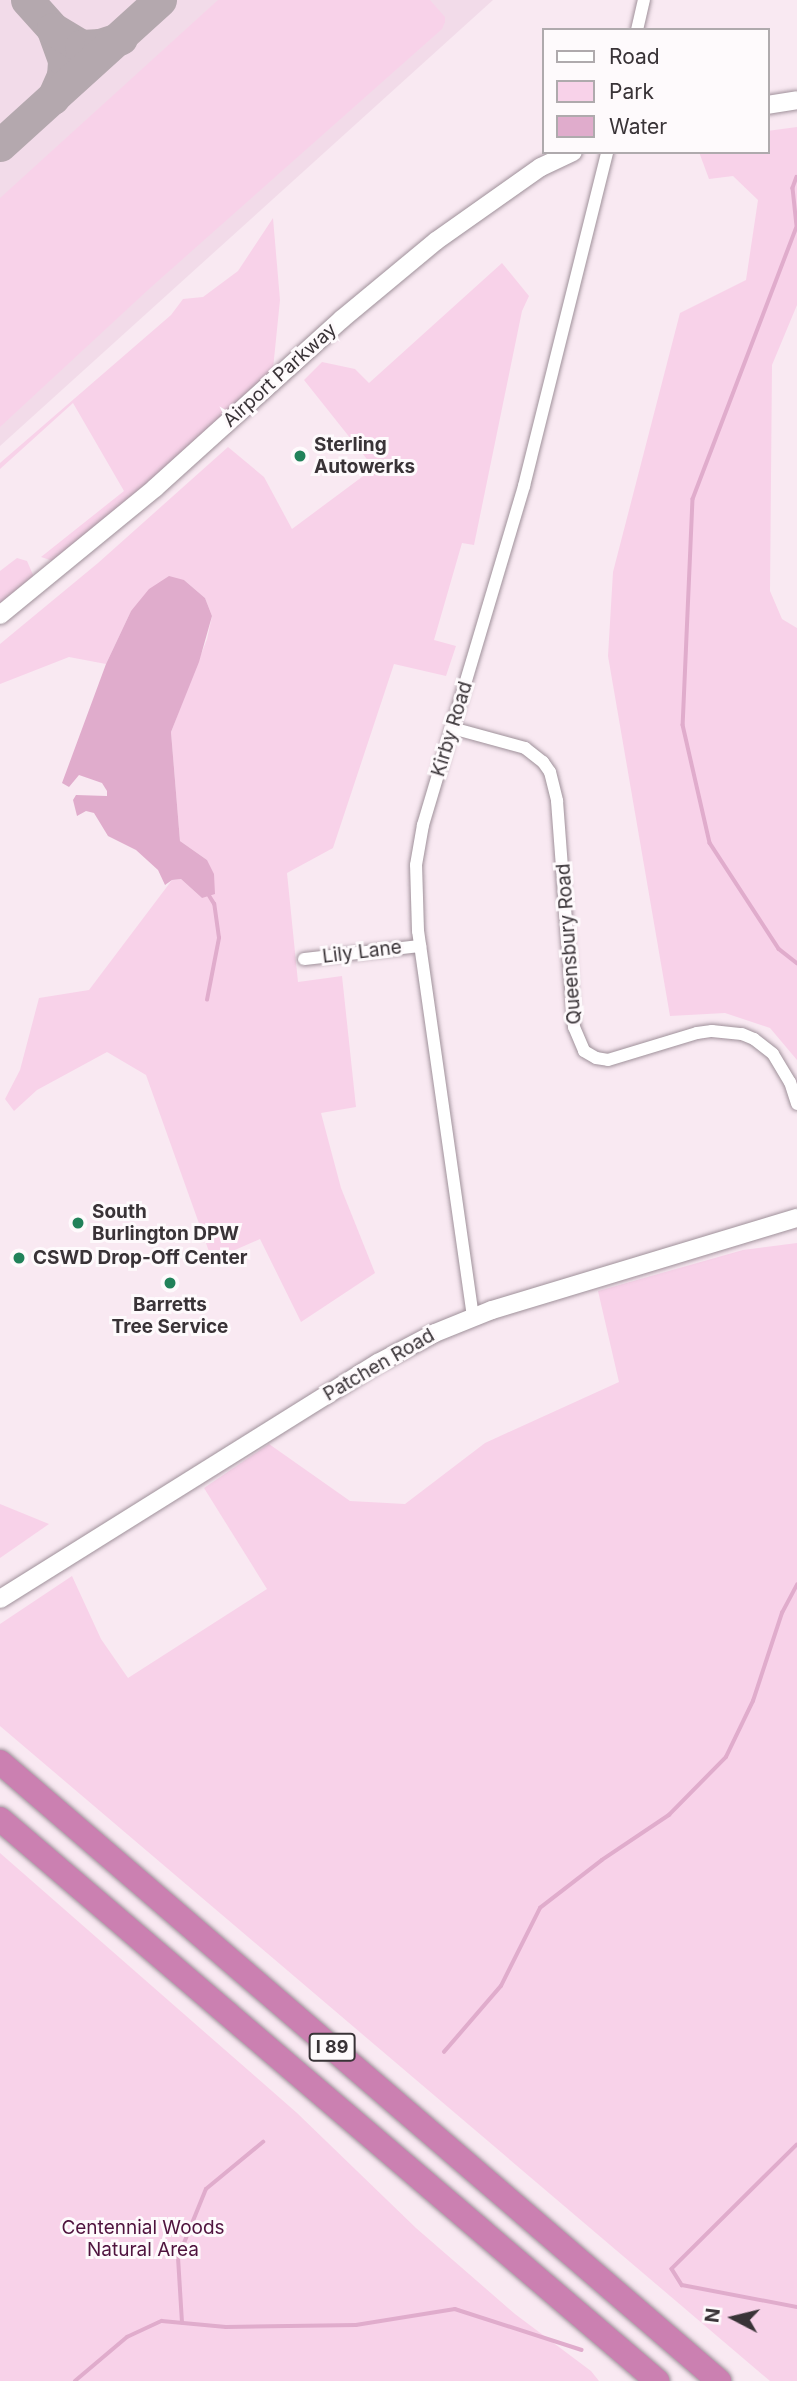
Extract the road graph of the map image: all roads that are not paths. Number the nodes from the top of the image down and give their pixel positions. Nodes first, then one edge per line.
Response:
1 (644, 0) edge
2 (637, 28) edge
3 (797, 100) edge
4 (769, 105) edge
5 (569, 154) edge
6 (607, 154) edge
7 (0, 615) edge
8 (452, 728) junction
9 (420, 946) junction
10 (304, 959) dead end
11 (797, 1104) edge
12 (797, 1218) edge
13 (473, 1317) junction
14 (0, 1599) edge
15 (0, 1762) edge
16 (0, 1819) edge
17 (657, 2381) edge
18 (719, 2381) edge

1 - 2 street
3 - 4 street
5 - 7 street, Airport Parkway
6 - 8 street, Kirby Road
8 - 9 street, Kirby Road
8 - 11 street, Queensbury Road
9 - 10 street, Lily Lane
9 - 13 street, Kirby Road
12 - 13 street, Patchen Road
13 - 14 street, Patchen Road
15 - 18 highway, I 89
16 - 17 highway, I 89

